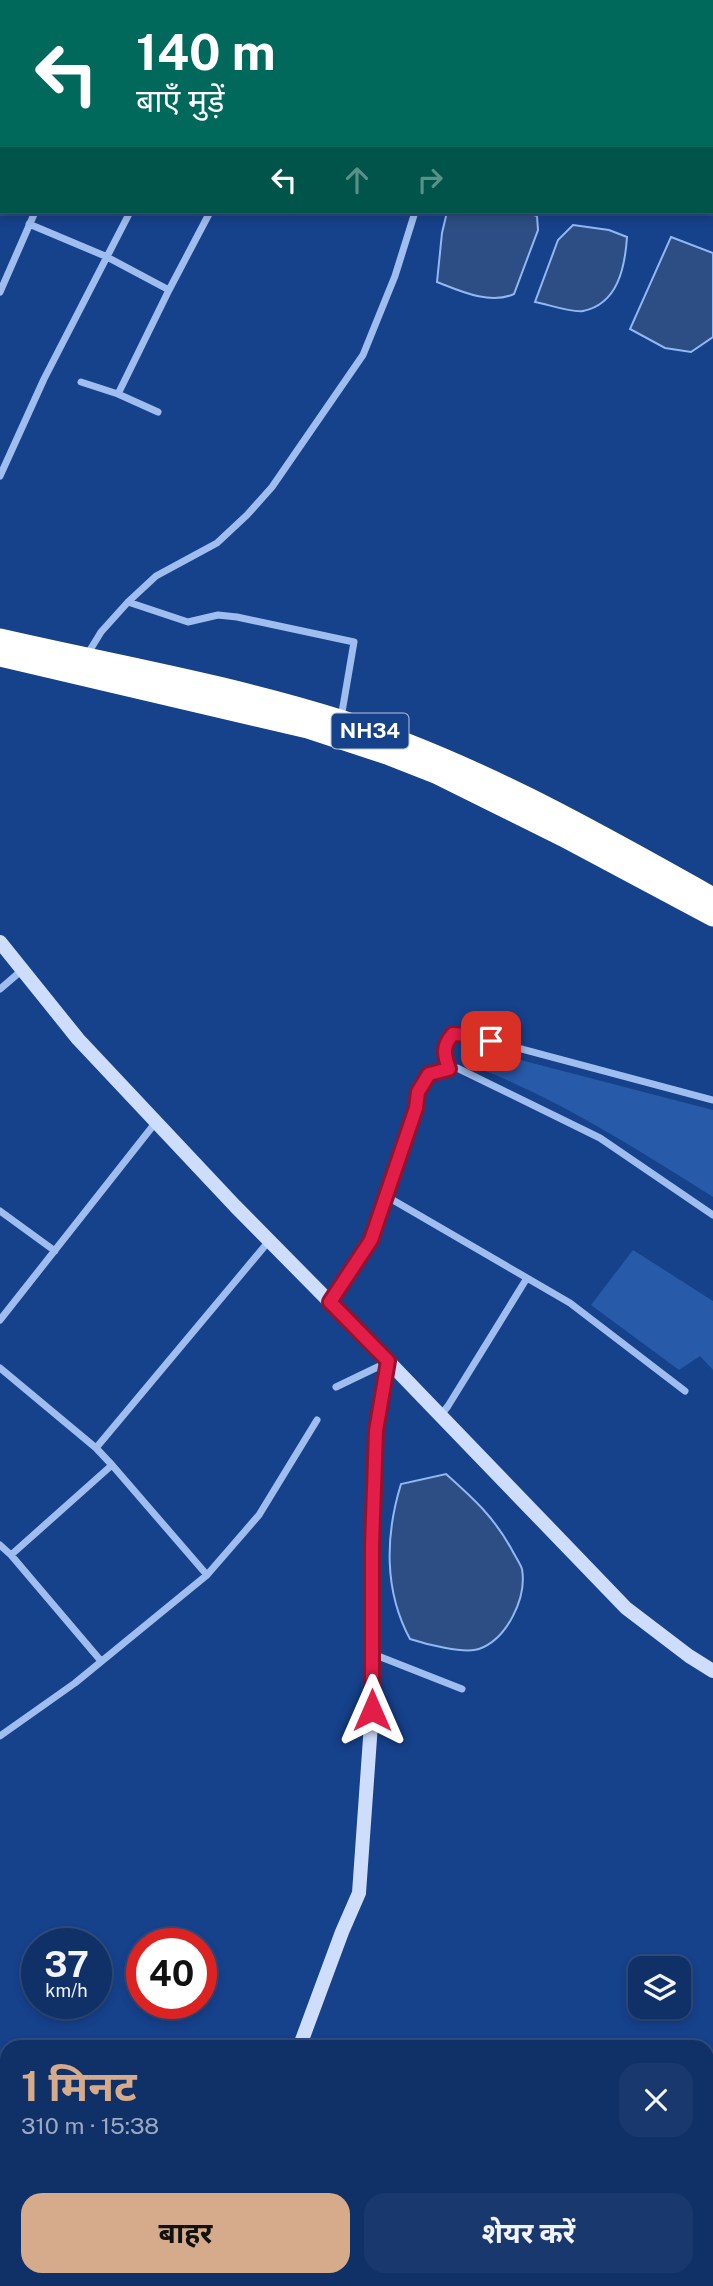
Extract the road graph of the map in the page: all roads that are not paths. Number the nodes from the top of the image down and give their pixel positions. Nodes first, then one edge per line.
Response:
1 (33, 214) edge
2 (129, 214) edge
3 (209, 214) edge
4 (414, 214) edge
5 (29, 224) junction
6 (105, 256) junction
7 (169, 290) junction
8 (0, 292) edge
9 (81, 382) dead end
10 (118, 394) junction
11 (158, 412) dead end
12 (0, 476) edge
13 (128, 603) junction
14 (0, 639) edge
15 (0, 656) edge
16 (85, 659) junction
17 (339, 729) junction
18 (713, 898) edge
19 (713, 916) edge
20 (0, 942) edge
21 (22, 971) junction
22 (0, 989) edge
23 (449, 1069) junction
24 (713, 1100) edge
25 (156, 1122) junction
26 (386, 1196) junction
27 (0, 1211) edge
28 (713, 1215) edge
29 (269, 1241) junction
30 (55, 1251) junction
31 (527, 1278) junction
32 (330, 1302) junction
33 (0, 1320) edge
34 (388, 1361) junction
35 (0, 1368) edge
36 (336, 1387) dead end
37 (685, 1391) dead end
38 (441, 1415) junction
39 (317, 1420) dead end
40 (96, 1448) junction
41 (112, 1465) junction
42 (0, 1545) edge
43 (11, 1555) junction
44 (206, 1575) junction
45 (372, 1654) junction
46 (101, 1661) junction
47 (713, 1671) edge
48 (461, 1689) dead end
49 (0, 1736) edge
50 (302, 2040) edge

1 - 5 street
2 - 6 street
3 - 7 street
4 - 13 street
5 - 6 street
5 - 8 street
6 - 7 street
6 - 12 street
7 - 10 street
9 - 10 street
10 - 11 street
13 - 16 street
13 - 17 street
14 - 16 highway, NH34
15 - 17 highway, NH34
16 - 17 highway, NH34
17 - 18 highway, NH34
17 - 19 highway, NH34
20 - 21 street
21 - 22 street
21 - 25 street
23 - 24 street
23 - 26 street
23 - 28 street
25 - 29 street
25 - 30 street
26 - 31 street
26 - 32 street
27 - 30 street
29 - 32 street
29 - 40 street
30 - 33 street
31 - 37 street
31 - 38 street
32 - 34 street
34 - 36 street
34 - 38 street
34 - 45 street
35 - 40 street
38 - 47 street
39 - 44 street
40 - 41 street
41 - 43 street
41 - 44 street
42 - 43 street
43 - 46 street
44 - 46 street
45 - 48 street
45 - 50 street
46 - 49 street

